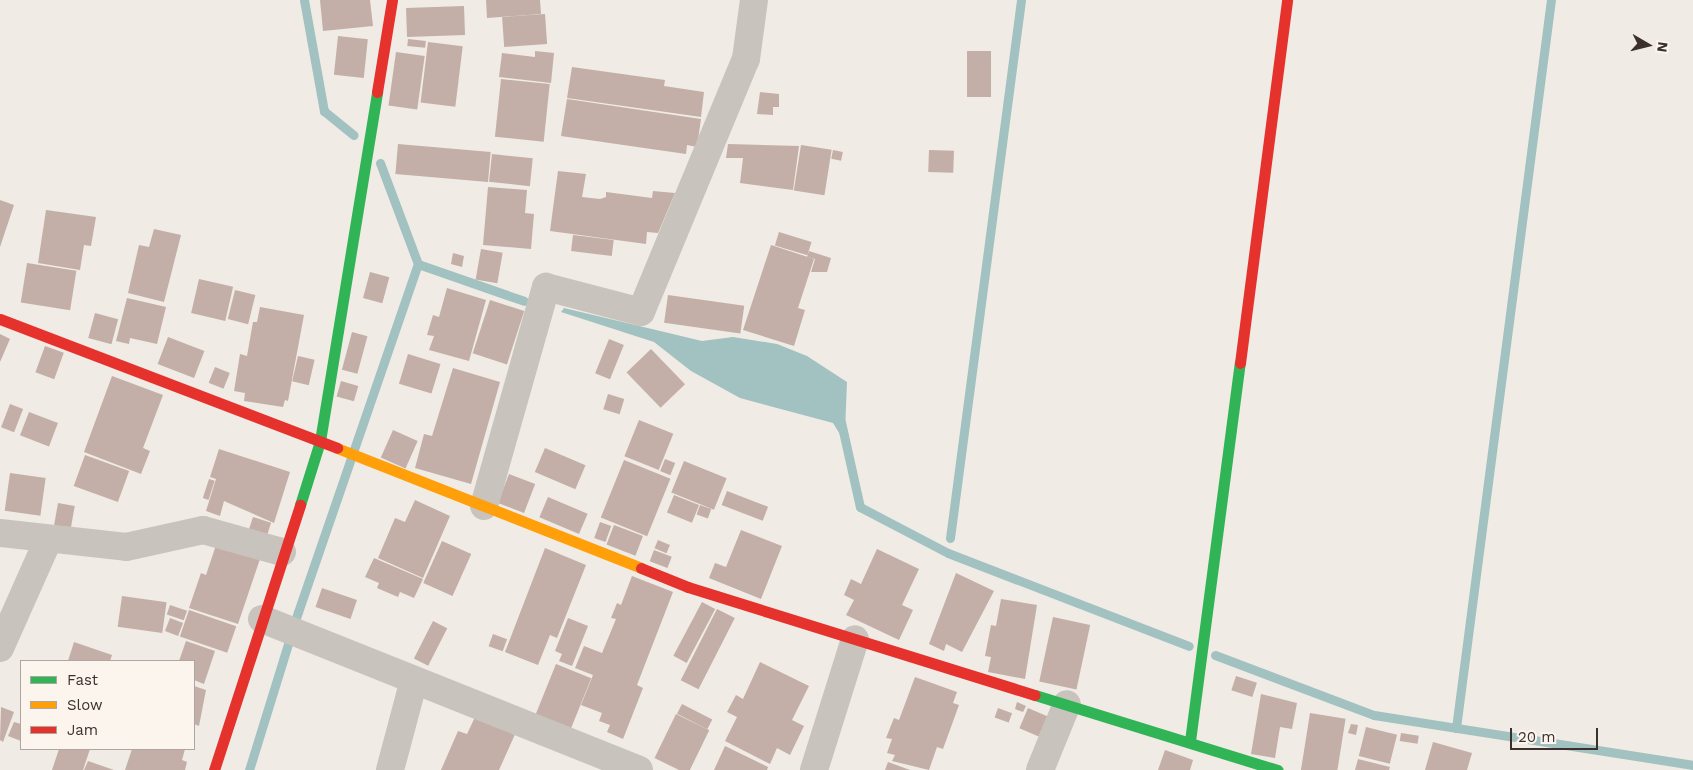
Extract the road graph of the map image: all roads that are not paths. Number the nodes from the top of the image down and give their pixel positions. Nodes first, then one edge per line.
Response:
1 (392, 0) edge
2 (754, 0) edge
3 (1287, 0) edge
4 (0, 319) edge
5 (320, 441) junction
6 (484, 506) junction
7 (0, 533) edge
8 (48, 540) junction
9 (282, 552) junction
10 (280, 626) junction
11 (855, 639) junction
12 (0, 648) edge
13 (414, 680) junction
14 (1068, 704) junction
15 (1190, 741) junction
16 (214, 770) edge
17 (390, 770) edge
18 (639, 770) edge
19 (814, 770) edge
20 (1040, 770) edge
21 (1278, 770) edge

1 - 5 street
2 - 6 street
3 - 15 street
4 - 5 street
5 - 6 street
5 - 9 street
6 - 11 street
7 - 8 street
8 - 9 street
8 - 12 street
9 - 10 street
10 - 13 street
10 - 16 street
11 - 14 street
11 - 19 street
13 - 17 street
13 - 18 street
14 - 15 street
14 - 20 street
15 - 21 street

